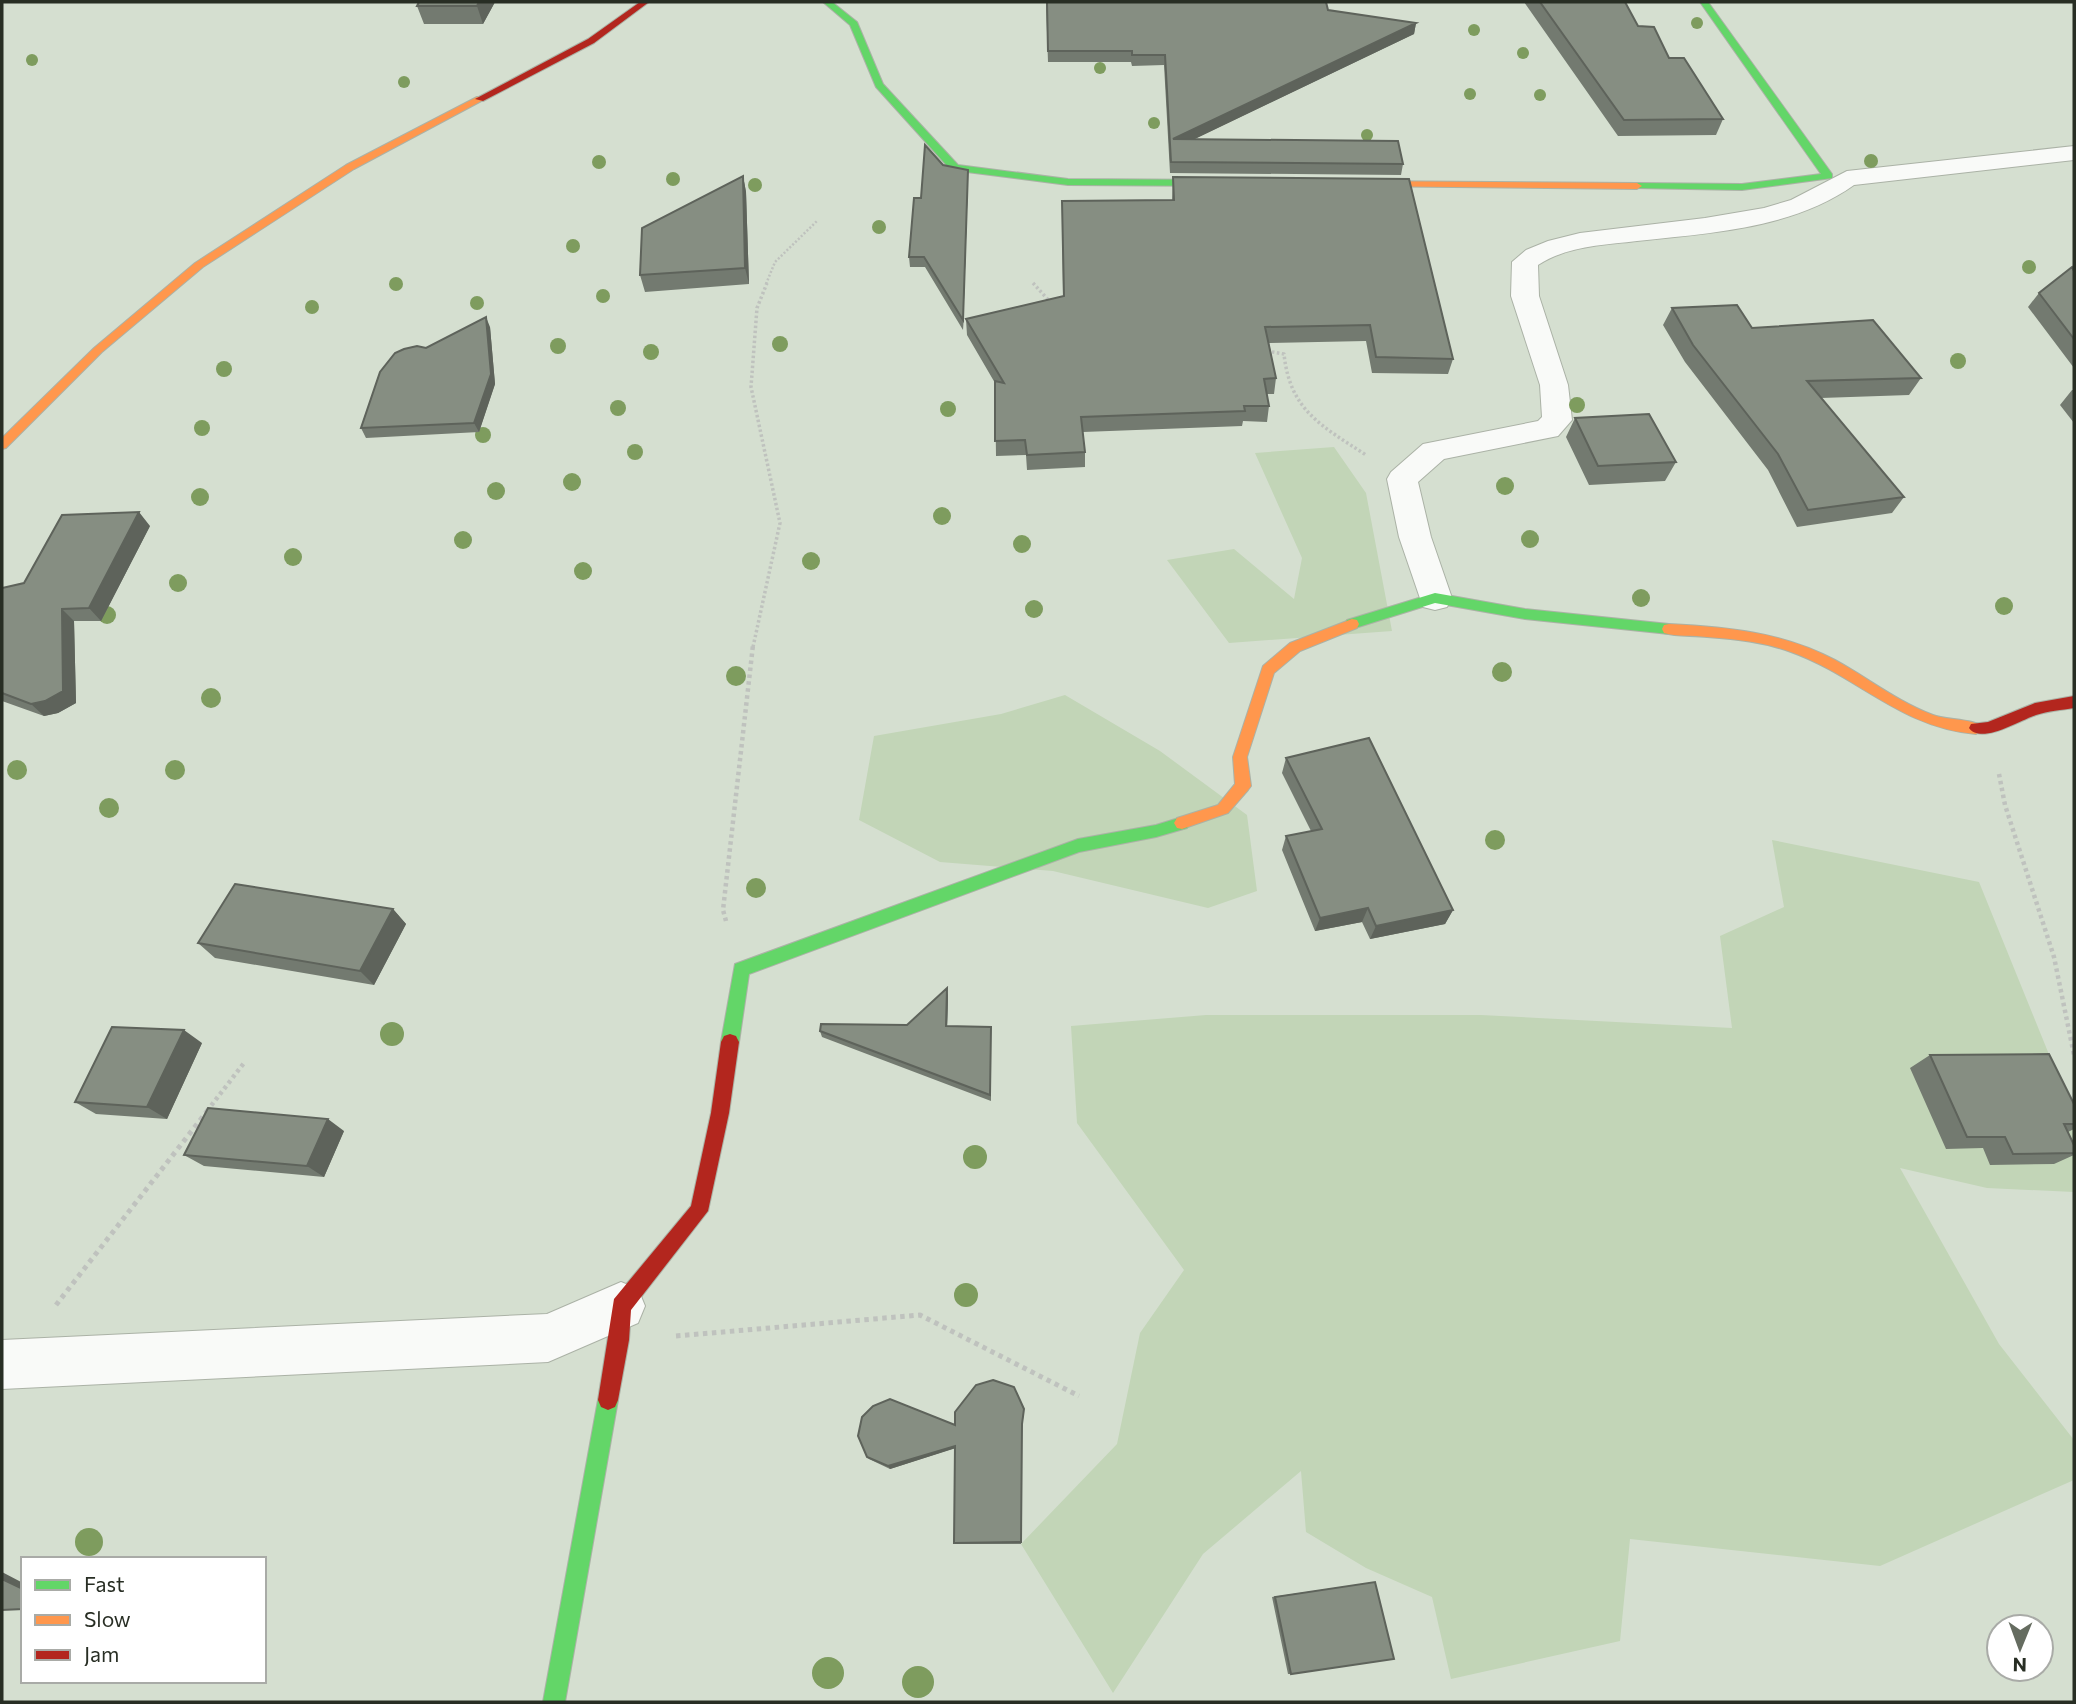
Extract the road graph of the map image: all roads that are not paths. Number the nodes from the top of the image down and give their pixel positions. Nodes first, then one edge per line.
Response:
1 (645, 2) edge
2 (827, 2) edge
3 (1704, 2) edge
4 (2074, 153) edge
5 (1247, 183) edge
6 (1343, 184) edge
7 (2, 445) edge
8 (1435, 598) junction
9 (2074, 702) edge
10 (620, 1323) junction
11 (5, 1365) edge
12 (554, 1702) edge

1 - 7 street
2 - 5 street
3 - 6 street
4 - 8 street
8 - 9 street
8 - 10 street
10 - 11 street
10 - 12 street

